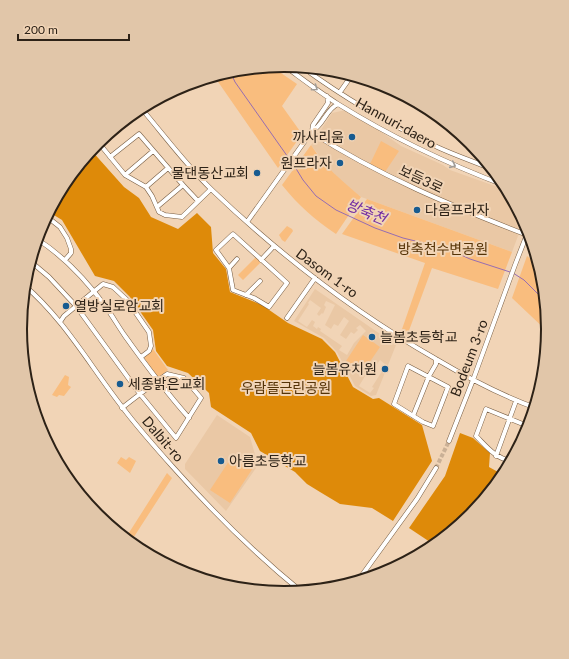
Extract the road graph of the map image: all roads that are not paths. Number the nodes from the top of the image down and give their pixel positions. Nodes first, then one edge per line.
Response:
1 (294, 73) edge
2 (312, 74) edge
3 (348, 80) edge
4 (340, 92) junction
5 (327, 96) junction
6 (338, 104) junction
7 (145, 113) edge
8 (311, 132) junction
9 (102, 147) edge
10 (153, 151) junction
11 (110, 157) junction
12 (482, 165) edge
13 (168, 168) junction
14 (125, 175) junction
15 (496, 182) edge
16 (183, 185) junction
17 (146, 187) junction
18 (211, 189) junction
19 (198, 201) junction
20 (157, 207) junction
21 (52, 221) edge
22 (247, 222) junction
23 (523, 233) edge
24 (525, 239) edge
25 (42, 243) edge
26 (274, 246) junction
27 (65, 260) junction
28 (237, 260) dead end
29 (261, 260) junction
30 (35, 266) edge
31 (229, 268) junction
32 (315, 278) junction
33 (260, 281) dead end
34 (30, 290) edge
35 (94, 292) junction
36 (246, 295) junction
37 (76, 306) junction
38 (287, 318) dead end
39 (60, 322) junction
40 (141, 357) junction
41 (436, 359) junction
42 (428, 376) junction
43 (158, 380) junction
44 (473, 380) junction
45 (140, 394) junction
46 (516, 401) junction
47 (530, 406) edge
48 (122, 408) junction
49 (413, 416) junction
50 (189, 418) junction
51 (510, 419) junction
52 (523, 424) edge
53 (449, 441) tunnel mouth
54 (496, 456) junction
55 (507, 460) edge
56 (436, 468) tunnel mouth
57 (364, 574) edge
58 (295, 586) edge

1 -> 5 street, Hannuri-daero
2 - 4 street, Hannuri-daero
3 - 4 street
4 - 12 street, Hannuri-daero
5 - 6 street, Hannuri-daero
5 - 8 street
6 - 8 street
6 -> 15 street, Hannuri-daero
7 - 18 street, Dasom 1-ro
8 - 22 street
8 - 23 street, 보듬3로
9 - 11 street
10 - 11 street
10 - 13 street
10 - 14 street
11 - 14 street
13 - 16 street
13 - 17 street
14 - 17 street
16 - 19 street
16 - 20 street
17 - 20 street
18 - 19 street
18 - 22 street, Dasom 1-ro
19 - 20 street
21 - 27 street
22 - 26 street, Dasom 1-ro
24 - 44 street, Bodeum 3-ro
25 - 27 street
26 - 29 street
26 - 32 street, Dasom 1-ro
27 - 35 street
28 - 31 street
29 - 31 street
29 - 36 street
30 - 37 street
31 - 36 street
32 - 38 street
32 - 41 street, Dasom 1-ro
33 - 36 street
34 - 39 street, Dalbit-ro
35 - 37 street
35 - 40 street
35 - 40 street
37 - 39 street
37 - 45 street
39 - 48 street, Dalbit-ro
40 - 43 street
41 - 42 street
41 - 44 street, Dasom 1-ro
42 - 49 street
42 - 49 street
42 - 49 street
43 - 45 street
43 - 50 street
43 - 50 street
44 - 46 street, Dasom 1-ro
44 - 53 street, Bodeum 3-ro
45 - 48 street
45 - 50 street
46 - 47 street, Dasom 1-ro
46 - 51 street
48 - 58 street, Dalbit-ro
51 - 52 street
51 - 54 street
51 - 54 street
54 - 55 street
56 - 57 street

